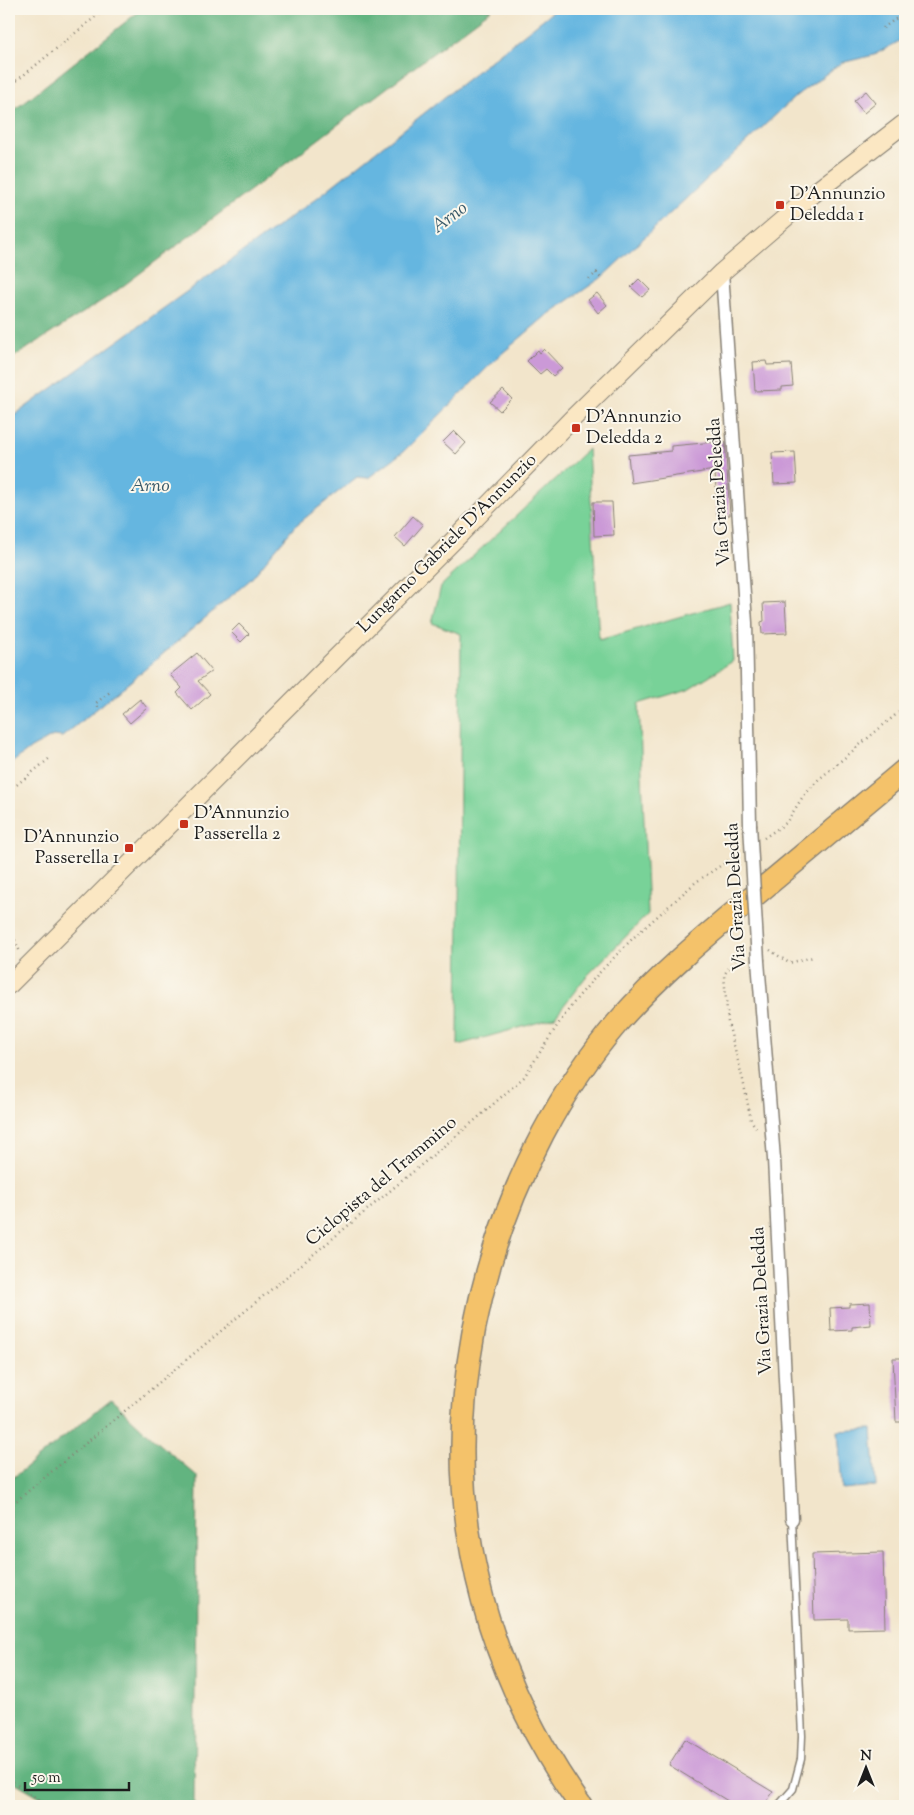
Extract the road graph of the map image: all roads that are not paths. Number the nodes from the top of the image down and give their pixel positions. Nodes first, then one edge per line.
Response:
1 (905, 123) edge
2 (722, 272) junction
3 (905, 770) edge
4 (9, 985) edge
5 (792, 1519) joint
6 (581, 1806) edge
7 (778, 1806) edge

1 - 2 main road, Lungarno Gabriele D'Annunzio
2 - 4 main road, Lungarno Gabriele D'Annunzio
2 - 5 street, Via Grazia Deledda, bridge
3 - 6 highway
5 - 7 lane

